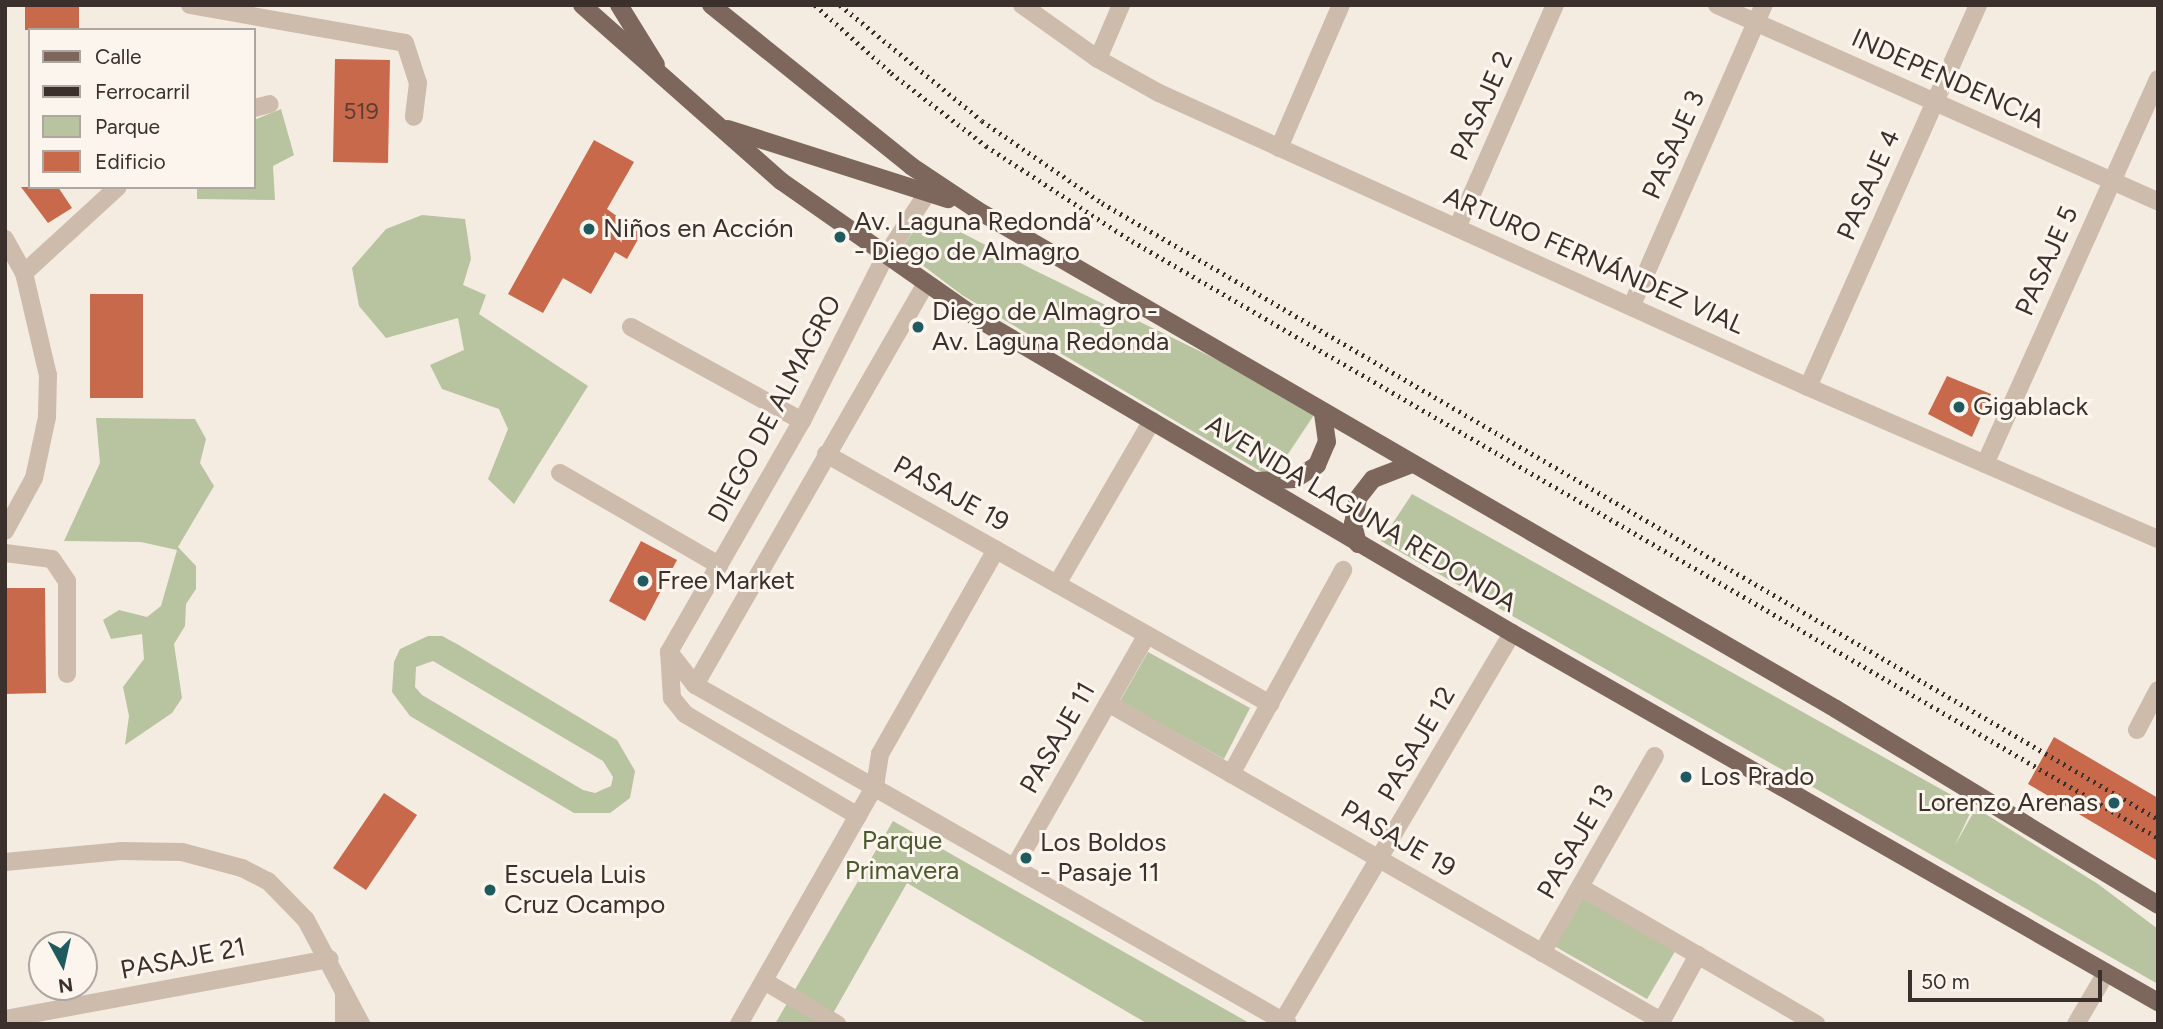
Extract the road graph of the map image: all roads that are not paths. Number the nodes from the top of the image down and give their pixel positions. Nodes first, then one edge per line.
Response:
1 (190, 5) edge
2 (582, 5) edge
3 (619, 5) edge
4 (711, 5) edge
5 (1022, 5) edge
6 (1121, 5) edge
7 (1341, 5) edge
8 (1555, 5) edge
9 (1717, 5) edge
10 (1764, 5) edge
11 (1978, 5) edge
12 (1757, 23) junction
13 (1098, 58) junction
14 (2158, 79) edge
15 (668, 82) junction
16 (1934, 102) junction
17 (414, 117) dead end
18 (714, 122) junction
19 (1279, 148) junction
20 (2112, 181) junction
21 (116, 189) edge
22 (928, 192) junction
23 (2158, 201) edge
24 (977, 210) junction
25 (1457, 228) junction
26 (5, 239) edge
27 (885, 257) junction
28 (24, 273) junction
29 (926, 284) junction
30 (1632, 305) junction
31 (631, 327) dead end
32 (1808, 387) junction
33 (1323, 413) junction
34 (803, 421) junction
35 (1152, 421) junction
36 (826, 454) junction
37 (1985, 464) junction
38 (1410, 466) junction
39 (560, 472) dead end
40 (1255, 481) junction
41 (5, 531) edge
42 (2158, 539) edge
43 (1358, 544) junction
44 (996, 550) junction
45 (5, 553) edge
46 (719, 565) junction
47 (1343, 570) dead end
48 (1057, 584) junction
49 (1512, 633) junction
50 (1147, 635) junction
51 (669, 652) junction
52 (67, 674) dead end
53 (695, 685) junction
54 (2158, 690) edge
55 (1108, 703) junction
56 (1270, 704) junction
57 (2137, 730) dead end
58 (1654, 756) dead end
59 (1231, 774) junction
60 (876, 786) junction
61 (858, 816) junction
62 (1381, 860) junction
63 (5, 862) edge
64 (1015, 866) junction
65 (1580, 887) junction
66 (2158, 905) edge
67 (1542, 953) junction
68 (1698, 955) junction
69 (330, 959) junction
70 (2106, 973) junction
71 (764, 981) junction
72 (344, 987) junction
73 (2158, 1002) edge
74 (5, 1019) edge
75 (1660, 1022) edge
76 (1284, 1023) edge
77 (344, 1024) edge
78 (361, 1024) edge
79 (739, 1024) edge
80 (837, 1024) edge
81 (1816, 1024) edge
82 (2076, 1024) edge

1 - 17 street
2 - 15 main road, AVENIDA LAGUNA REDONDA
3 - 15 main road
4 - 24 main road
5 - 13 street, ARTURO FERNÁNDEZ VIAL
6 - 13 street
7 - 19 street
8 - 25 street, PASAJE 2
9 - 12 street, INDEPENDENCIA
10 - 12 street, PASAJE 3
11 - 16 street, PASAJE 4
12 - 16 street, INDEPENDENCIA
12 - 30 street, PASAJE 3
13 - 19 street, ARTURO FERNÁNDEZ VIAL
14 - 20 street, PASAJE 5
15 - 18 main road, AVENIDA LAGUNA REDONDA
16 - 20 street, INDEPENDENCIA
16 - 32 street, PASAJE 4
18 - 22 main road
18 - 27 main road, AVENIDA LAGUNA REDONDA
19 - 25 street, ARTURO FERNÁNDEZ VIAL
20 - 23 street, INDEPENDENCIA
20 - 37 street, PASAJE 5
21 - 28 street
22 - 24 main road
22 - 27 street, DIEGO DE ALMAGRO
24 - 33 main road
25 - 30 street, ARTURO FERNÁNDEZ VIAL
26 - 28 street
27 - 29 main road, AVENIDA LAGUNA REDONDA
27 - 34 street, DIEGO DE ALMAGRO
28 - 41 street
29 - 35 main road, AVENIDA LAGUNA REDONDA
29 - 36 street
30 - 32 street, ARTURO FERNÁNDEZ VIAL
31 - 34 street
32 - 37 street, ARTURO FERNÁNDEZ VIAL
33 - 38 main road
33 - 40 main road
34 - 46 street, DIEGO DE ALMAGRO
35 - 40 main road, AVENIDA LAGUNA REDONDA
35 - 48 street
36 - 44 street, PASAJE 19
36 - 53 street
37 - 42 street, ARTURO FERNÁNDEZ VIAL
38 - 43 main road
38 - 66 main road
39 - 46 street
40 - 43 main road, AVENIDA LAGUNA REDONDA
43 - 49 main road, AVENIDA LAGUNA REDONDA
44 - 48 street, PASAJE 19
44 - 60 street
45 - 52 street
46 - 51 street, DIEGO DE ALMAGRO
47 - 56 street
48 - 50 street, PASAJE 19
49 - 62 street, PASAJE 12
49 - 70 main road, AVENIDA LAGUNA REDONDA
50 - 55 street, PASAJE 11
50 - 56 street, PASAJE 19
51 - 53 street
51 - 61 street
53 - 60 street
54 - 57 street
55 - 59 street, PASAJE 19
55 - 64 street, PASAJE 11
56 - 59 street
58 - 65 street, PASAJE 13
59 - 62 street, PASAJE 19
60 - 61 street
60 - 64 street
61 - 71 street
62 - 67 street, PASAJE 19
62 - 76 street, PASAJE 12
63 - 69 street
64 - 76 street
65 - 67 street, PASAJE 13
65 - 68 street
67 - 75 street, PASAJE 19
68 - 75 street
68 - 81 street
69 - 72 street
69 - 74 street, PASAJE 21
70 - 73 main road, AVENIDA LAGUNA REDONDA
70 - 82 street
71 - 79 street
71 - 80 street
72 - 77 street
72 - 78 street

